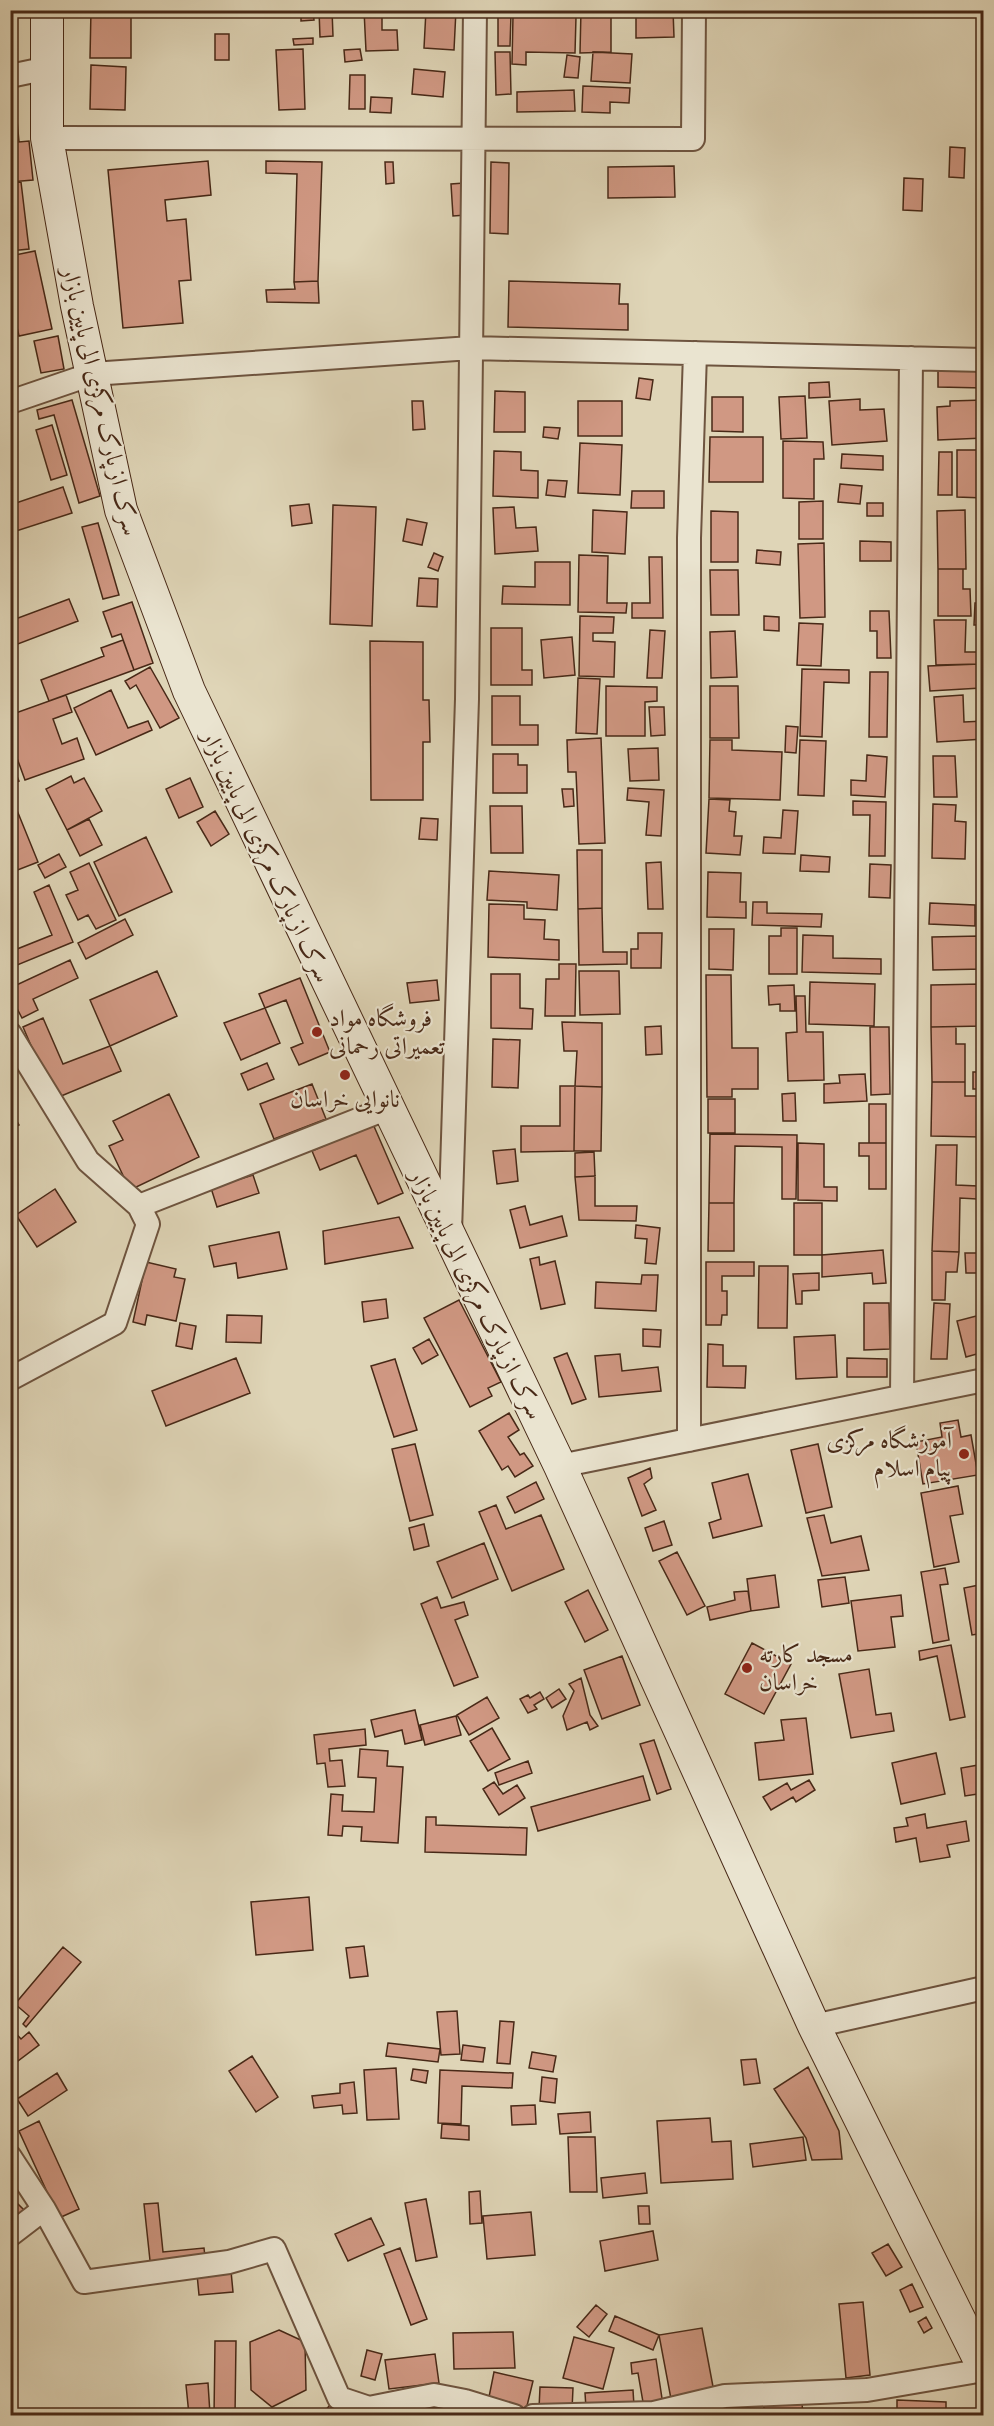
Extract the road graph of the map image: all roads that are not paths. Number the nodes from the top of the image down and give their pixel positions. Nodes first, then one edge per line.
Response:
1 (47, 10) edge
2 (475, 10) edge
3 (694, 10) edge
4 (48, 68) junction
5 (10, 76) edge
6 (47, 138) junction
7 (475, 140) junction
8 (471, 348) junction
9 (695, 353) junction
10 (911, 358) junction
11 (984, 360) edge
12 (92, 374) junction
13 (10, 402) edge
14 (10, 1034) edge
15 (388, 1108) junction
16 (139, 1206) junction
17 (450, 1237) junction
18 (10, 1379) edge
19 (984, 1380) edge
20 (902, 1396) junction
21 (689, 1440) junction
22 (560, 1466) junction
23 (984, 1989) edge
24 (814, 2026) junction
25 (10, 2157) edge
26 (44, 2209) junction
27 (10, 2235) edge
28 (984, 2369) edge
29 (513, 2415) edge
30 (533, 2415) edge

1 - 4 main road, سرک از پارک مرکزی الی پایین بازار
2 - 7 street
3 - 7 street
4 - 5 street
4 - 6 main road, سرک از پارک مرکزی الی پایین بازار
6 - 7 street
6 - 12 main road, سرک از پارک مرکزی الی پایین بازار
7 - 8 street
8 - 9 street
8 - 12 street
8 - 17 street
9 - 10 street
9 - 21 street
10 - 11 street
10 - 20 street
12 - 13 street
12 - 15 main road, سرک از پارک مرکزی الی پایین بازار
14 - 16 street
15 - 16 street
15 - 17 main road, سرک از پارک مرکزی الی پایین بازار
16 - 18 street
17 - 22 main road, سرک از پارک مرکزی الی پایین بازار
19 - 20 street
20 - 21 street
21 - 22 street
22 - 24 main road, سرک از پارک مرکزی الی پایین بازار
23 - 24 street
24 - 28 main road, سرک از پارک مرکزی الی پایین بازار
25 - 26 street
26 - 27 street
26 - 29 street
28 - 30 street

